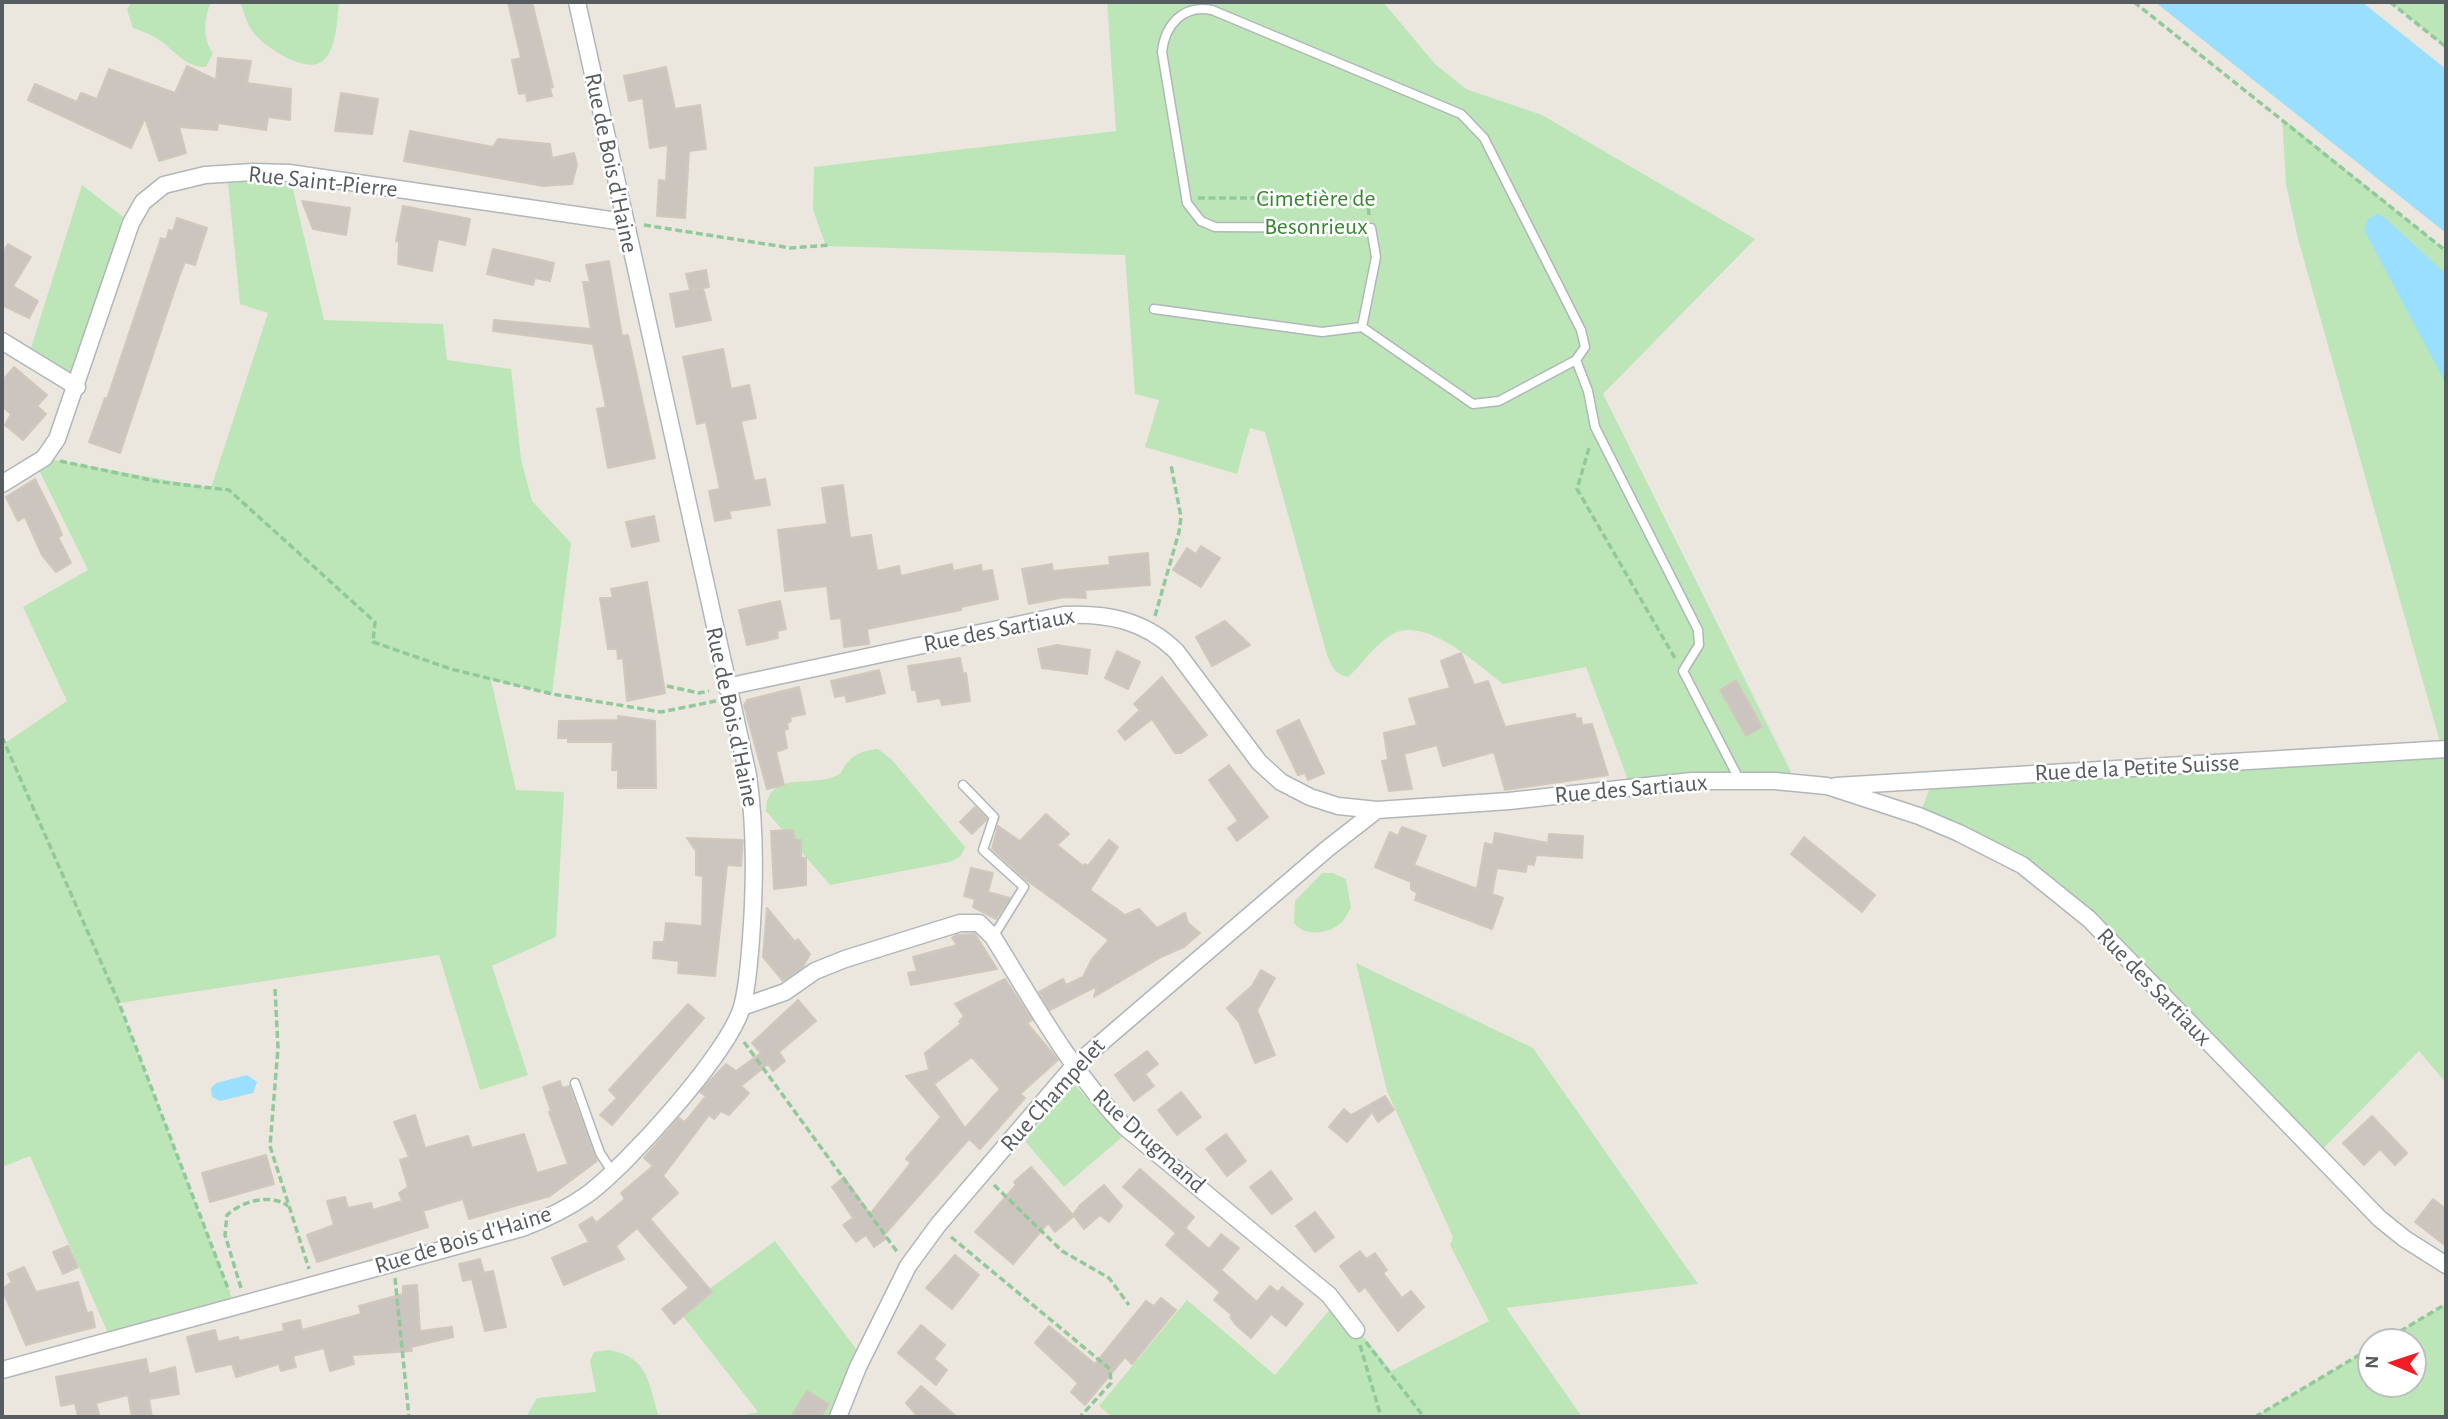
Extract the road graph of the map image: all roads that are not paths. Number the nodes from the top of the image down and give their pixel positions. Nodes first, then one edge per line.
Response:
1 (576, 2) edge
2 (624, 222) junction
3 (1154, 309) dead end
4 (1362, 327) junction
5 (2, 341) edge
6 (1576, 360) junction
7 (77, 387) junction
8 (2, 484) edge
9 (727, 693) junction
10 (2446, 749) edge
11 (1740, 781) junction
12 (963, 785) dead end
13 (1827, 786) junction
14 (1377, 810) junction
15 (993, 937) junction
16 (742, 1007) junction
17 (1073, 1067) junction
18 (575, 1083) dead end
19 (613, 1173) junction
20 (2446, 1265) edge
21 (1356, 1330) road end
22 (2, 1370) edge
23 (838, 1417) edge

1 - 2 street, Rue de Bois d'Haine
2 - 7 street, Rue Saint-Pierre
2 - 9 street, Rue de Bois d'Haine
3 - 4 lane
4 - 6 lane
4 - 6 lane
5 - 7 street
6 - 11 lane
7 - 8 street, Rue Saint-Pierre
9 - 14 street, Rue des Sartiaux
9 - 16 street, Rue de Bois d'Haine
10 - 13 street, Rue de la Petite Suisse
11 - 13 street, Rue des Sartiaux
11 - 14 street, Rue des Sartiaux
12 - 15 lane
13 - 20 street, Rue des Sartiaux
14 - 17 street, Rue Champelet
15 - 16 street
15 - 17 street, Rue Drugmand
16 - 19 street, Rue de Bois d'Haine
17 - 21 street, Rue Drugmand
17 - 23 street, Rue Champelet
18 - 19 lane
19 - 22 street, Rue de Bois d'Haine

